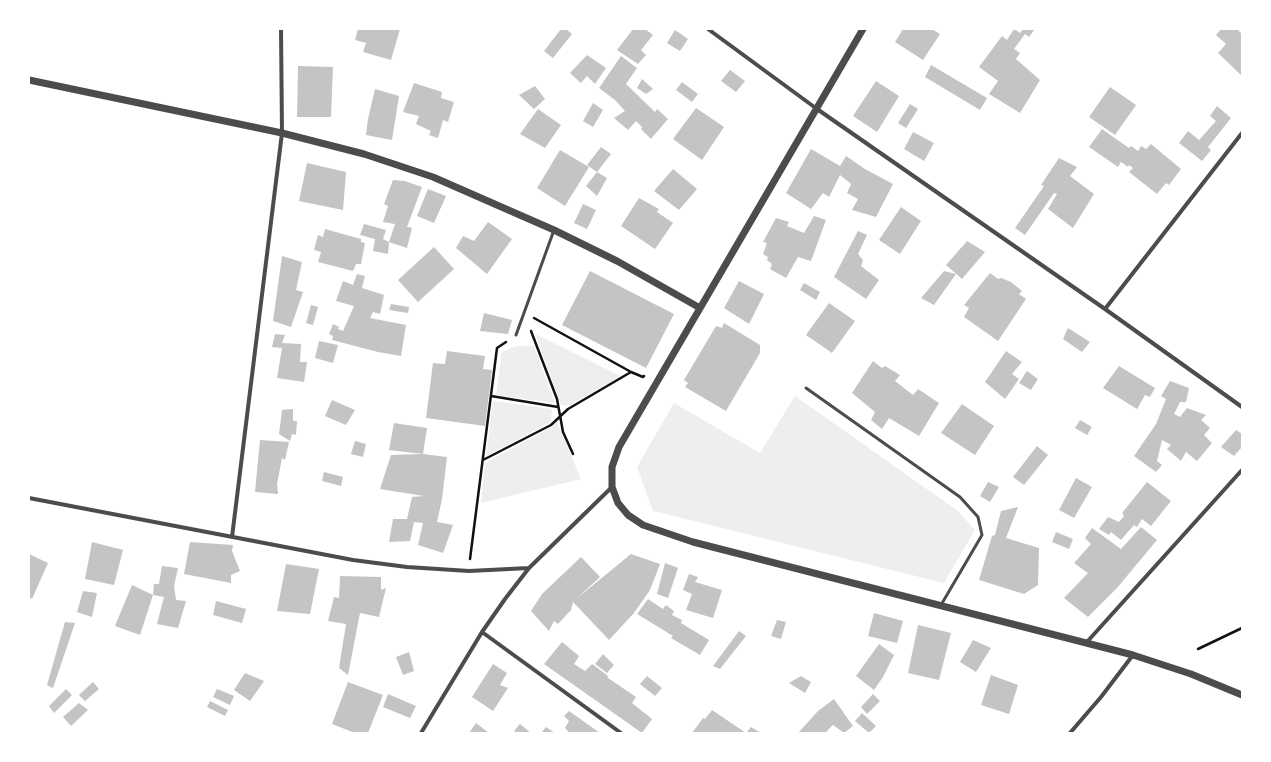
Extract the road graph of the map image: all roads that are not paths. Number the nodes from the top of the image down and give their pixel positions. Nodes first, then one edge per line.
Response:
1 (281, 29) edge
2 (708, 29) edge
3 (863, 29) edge
4 (29, 80) edge
5 (817, 109) junction
6 (282, 133) junction
7 (1242, 133) edge
8 (554, 230) junction
9 (700, 308) junction
10 (1106, 309) junction
11 (516, 335) road end
12 (806, 388) dead end
13 (1242, 407) edge
14 (1242, 470) edge
15 (612, 487) junction
16 (29, 498) edge
17 (232, 537) junction
18 (529, 568) junction
19 (941, 605) junction
20 (482, 632) junction
21 (1086, 643) junction
22 (1133, 655) junction
23 (1242, 695) edge
24 (421, 733) edge
25 (621, 733) edge
26 (1070, 733) edge

1 - 6 street
2 - 5 street
3 - 5 street
4 - 6 street
5 - 9 street
5 - 10 street
6 - 8 street
6 - 17 street
7 - 10 street
8 - 9 street
8 - 11 lane
9 - 15 street
10 - 13 street
12 - 19 lane
14 - 21 street
15 - 18 street
15 - 19 street
16 - 17 street
17 - 18 street
18 - 20 street
19 - 21 street
20 - 24 street
20 - 25 street
21 - 22 street
22 - 23 street
22 - 26 street

